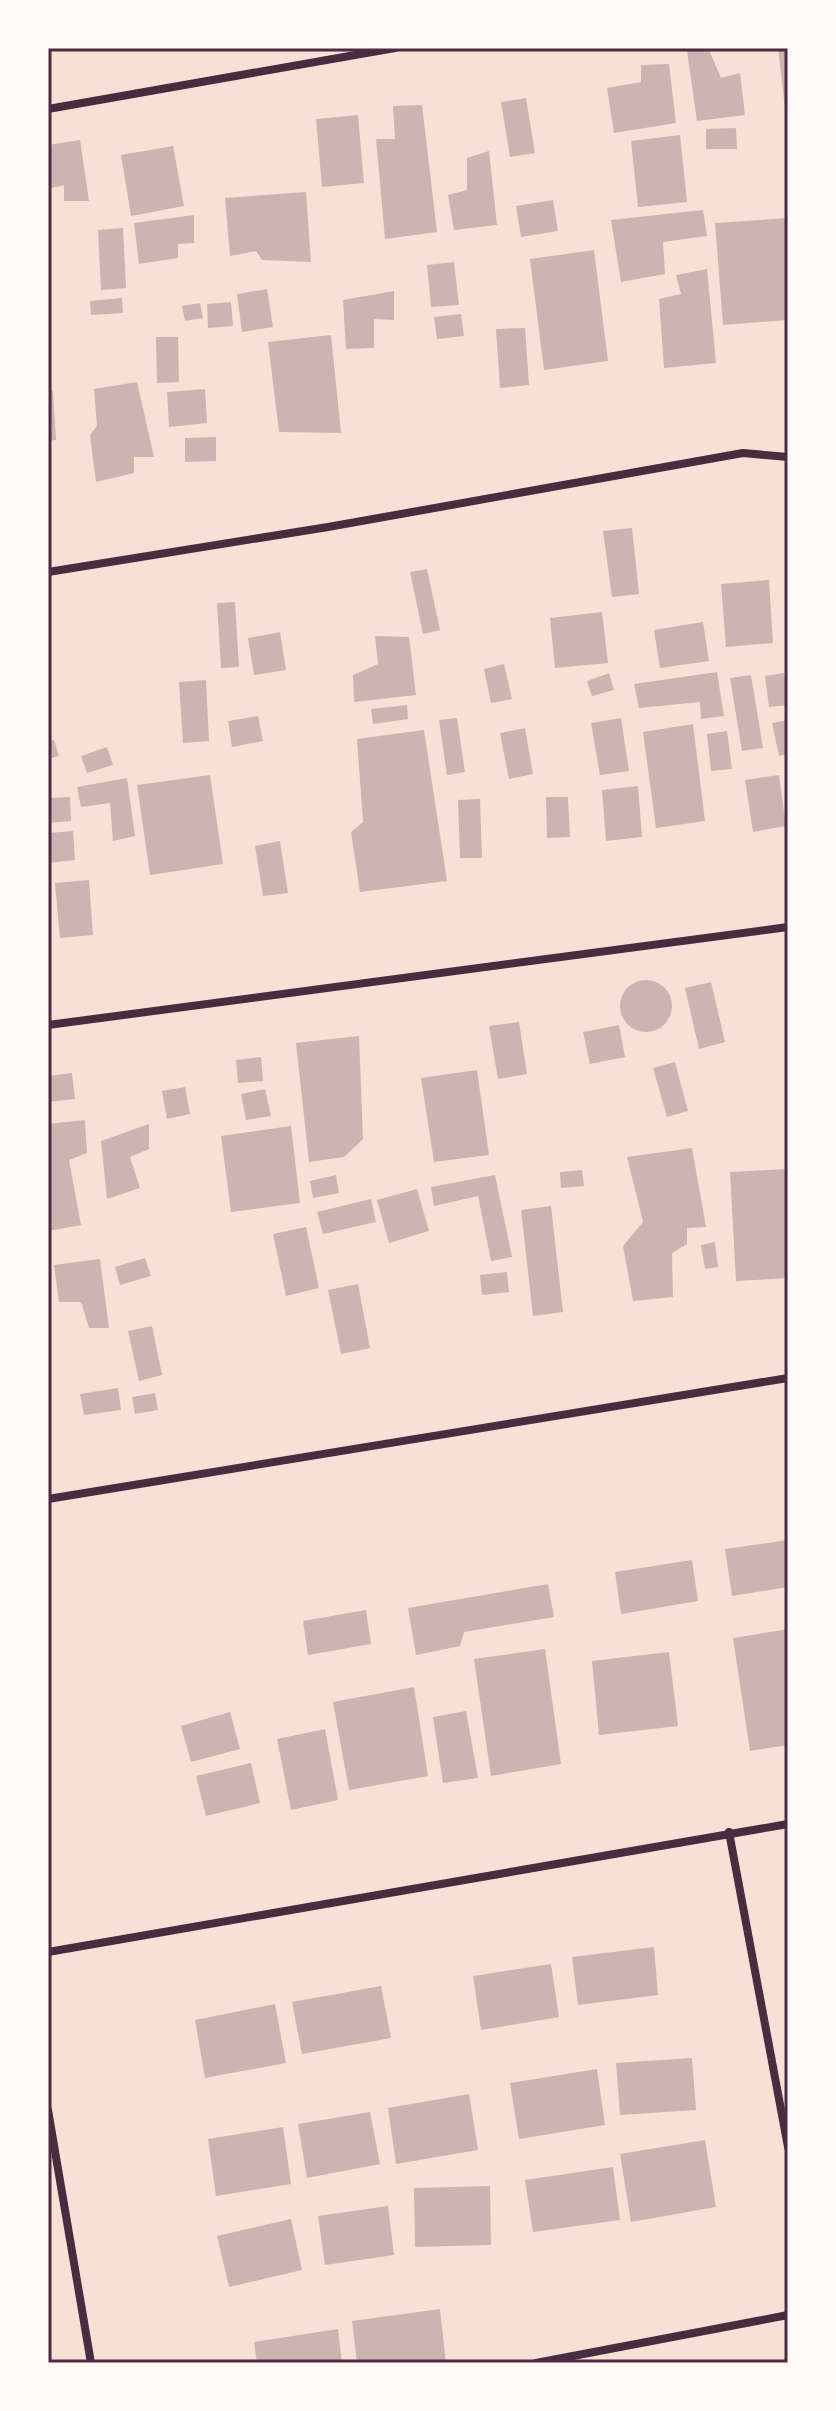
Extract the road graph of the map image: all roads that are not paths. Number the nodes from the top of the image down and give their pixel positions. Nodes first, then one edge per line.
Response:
1 (395, 48) edge
2 (48, 109) edge
3 (788, 457) edge
4 (48, 572) edge
5 (788, 927) edge
6 (48, 1025) edge
7 (788, 1378) edge
8 (48, 1499) edge
9 (788, 1824) edge
10 (729, 1832) junction
11 (48, 1952) edge
12 (48, 2110) edge
13 (788, 2147) edge
14 (788, 2315) edge
15 (91, 2363) edge
16 (536, 2363) edge

1 - 2 street
3 - 4 street
5 - 6 street
7 - 8 street
9 - 10 street
10 - 11 street
10 - 13 street
12 - 15 street
14 - 16 street

